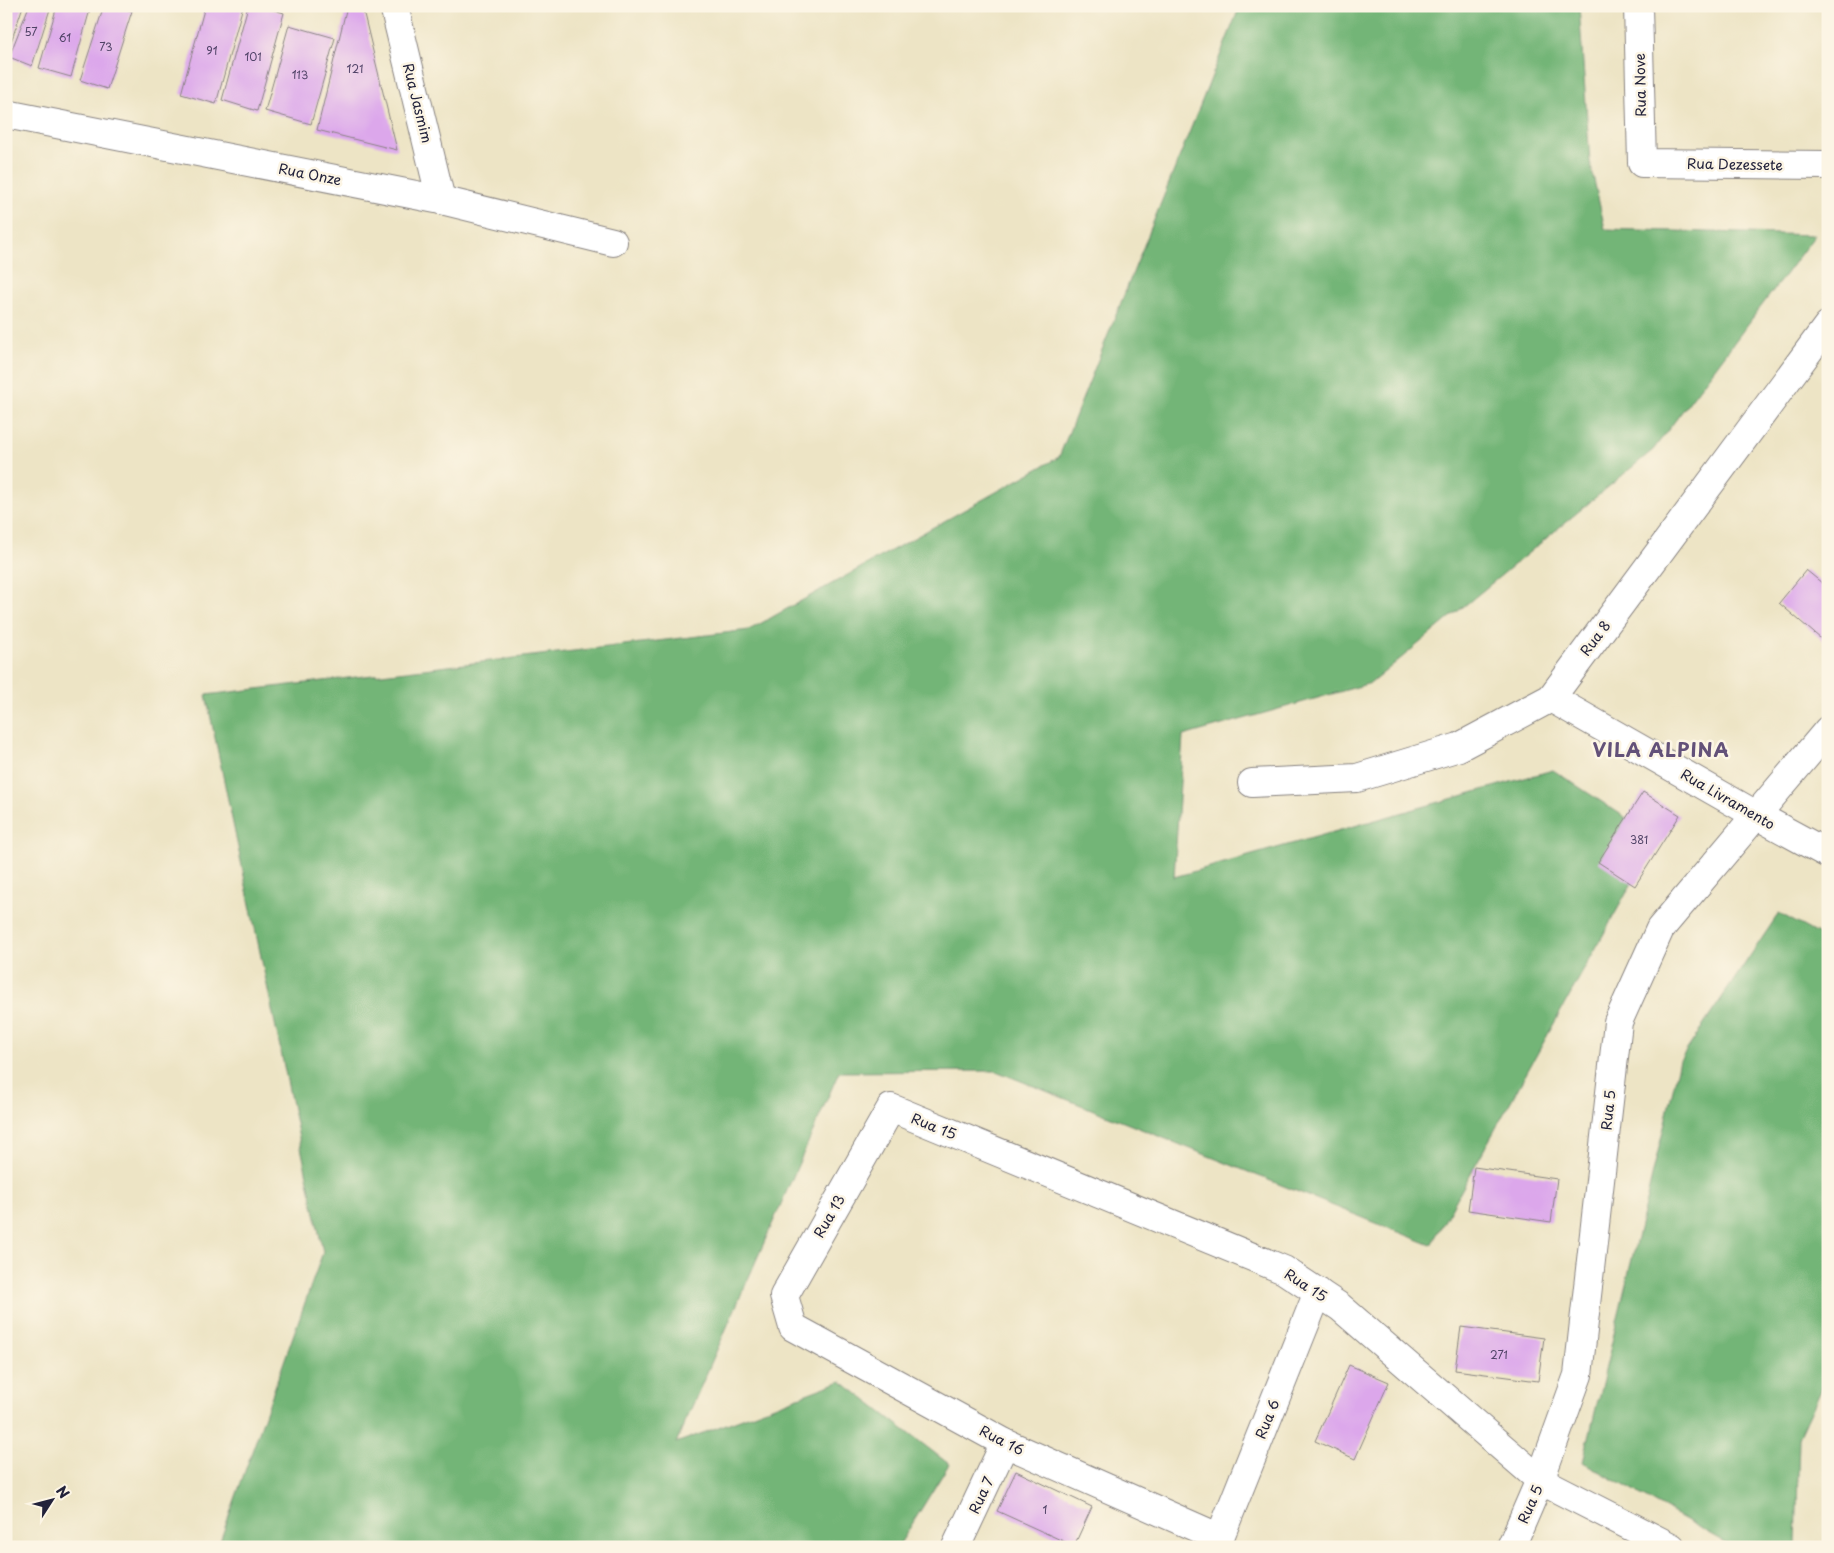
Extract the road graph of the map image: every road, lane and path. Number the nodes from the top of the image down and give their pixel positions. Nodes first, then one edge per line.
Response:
1 (394, 6) edge
2 (1638, 6) edge
3 (6, 114) edge
4 (1642, 163) joint
5 (1828, 165) edge
6 (441, 200) junction
7 (613, 242) dead end
8 (1828, 325) edge
9 (1552, 698) junction
10 (1828, 730) edge
11 (1252, 783) dead end
12 (1756, 815) junction
13 (1828, 854) edge
14 (891, 1108) joint
15 (1318, 1292) junction
16 (793, 1327) joint
17 (1005, 1443) junction
18 (1540, 1480) junction
19 (1218, 1542) edge
20 (956, 1547) edge
21 (1511, 1547) edge
22 (1672, 1547) edge

1 - 6 street, Rua Jasmim
2 - 4 street, Rua Nove
3 - 6 street, Rua Onze
4 - 5 street, Rua Dezessete
6 - 7 street, Rua Onze
8 - 9 street, Rua 8
9 - 11 street, Rua 8
9 - 12 street, Rua Livramento
10 - 12 street, Rua 5
12 - 13 street, Rua Livramento
12 - 18 street, Rua 5
14 - 15 street, Rua 15
14 - 16 street, Rua 13
15 - 18 street, Rua 15
15 - 19 street, Rua 6
16 - 17 street, Rua 16
17 - 19 street, Rua 16
17 - 20 street, Rua 7
18 - 21 street, Rua 5
18 - 22 street, Rua 15

